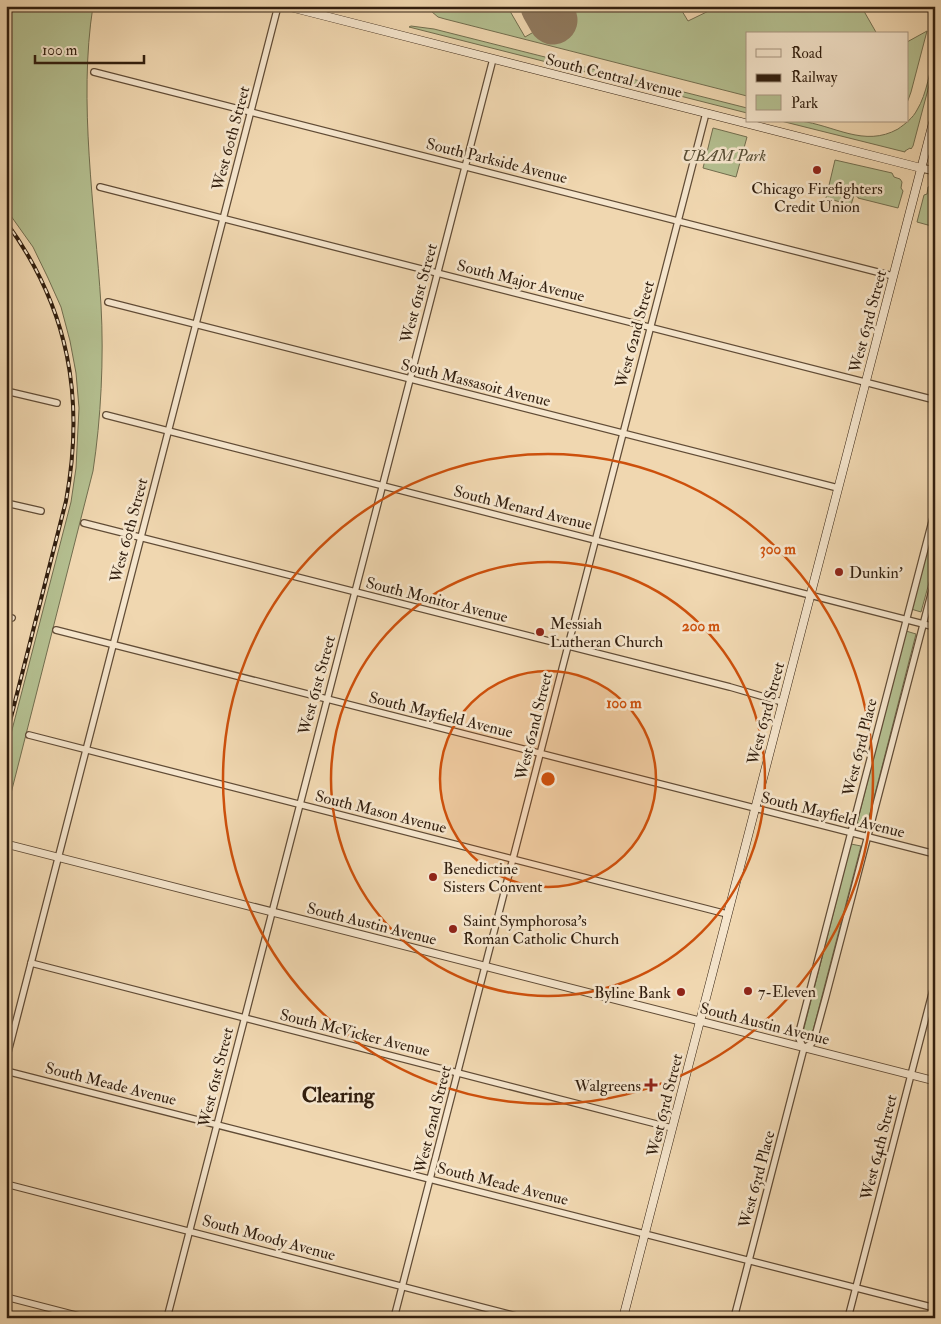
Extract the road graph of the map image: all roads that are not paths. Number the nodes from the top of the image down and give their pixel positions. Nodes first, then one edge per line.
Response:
1 (278, 6) edge
2 (286, 6) edge
3 (493, 59) junction
4 (94, 72) dead end
5 (251, 112) junction
6 (706, 113) junction
7 (935, 116) edge
8 (465, 166) junction
9 (921, 168) junction
10 (935, 171) edge
11 (100, 187) dead end
12 (223, 218) junction
13 (678, 221) junction
14 (437, 273) junction
15 (893, 276) junction
16 (108, 302) dead end
17 (196, 325) junction
18 (651, 327) junction
19 (410, 379) junction
20 (866, 382) junction
21 (6, 391) edge
22 (935, 400) edge
23 (57, 403) dead end
24 (106, 415) dead end
25 (168, 431) junction
26 (623, 434) junction
27 (382, 487) junction
28 (838, 488) junction
29 (6, 503) edge
30 (935, 510) edge
31 (41, 512) dead end
32 (84, 523) dead end
33 (141, 537) junction
34 (596, 539) junction
35 (935, 578) edge
36 (355, 592) junction
37 (810, 595) junction
38 (906, 620) junction
39 (923, 624) junction
40 (935, 627) edge
41 (56, 630) dead end
42 (113, 644) junction
43 (568, 646) junction
44 (327, 699) junction
45 (782, 702) junction
46 (29, 735) dead end
47 (86, 750) junction
48 (540, 754) junction
49 (300, 805) junction
50 (754, 808) junction
51 (851, 833) junction
52 (868, 837) junction
53 (6, 844) edge
54 (935, 854) edge
55 (58, 857) junction
56 (513, 859) junction
57 (272, 912) junction
58 (727, 914) junction
59 (31, 963) junction
60 (485, 966) junction
61 (935, 982) edge
62 (244, 1018) junction
63 (700, 1021) junction
64 (804, 1048) junction
65 (6, 1060) edge
66 (6, 1071) edge
67 (458, 1072) junction
68 (911, 1075) junction
69 (935, 1081) edge
70 (217, 1124) junction
71 (672, 1128) junction
72 (430, 1178) junction
73 (6, 1184) edge
74 (190, 1231) junction
75 (645, 1234) junction
76 (749, 1260) junction
77 (402, 1287) junction
78 (856, 1288) junction
79 (6, 1297) edge
80 (935, 1308) edge
81 (87, 1318) edge
82 (167, 1318) edge
83 (394, 1318) edge
84 (524, 1318) edge
85 (623, 1318) edge
86 (734, 1318) edge
87 (848, 1318) edge

1 - 5 street, West 60th Street
2 - 3 main road, South Central Avenue
3 - 6 main road, South Central Avenue
3 - 8 street, West 61st Street
4 - 5 street, South Parkside Avenue
5 - 8 street, South Parkside Avenue
5 - 12 street, West 60th Street
6 - 9 main road, South Central Avenue
6 - 13 street, West 62nd Street
7 - 9 main road, West 63rd Street
8 - 13 street, South Parkside Avenue
8 - 14 street, West 61st Street
9 - 10 street, South Central Avenue
9 - 15 main road, West 63rd Street
11 - 12 street, South Major Avenue
12 - 14 street, South Major Avenue
12 - 17 street, West 60th Street
13 - 15 street, South Parkside Avenue
13 - 18 street, West 62nd Street
14 - 18 street, South Major Avenue
14 - 19 street, West 61st Street
15 - 20 main road, West 63rd Street
16 - 17 street, South Massasoit Avenue
17 - 19 street, South Massasoit Avenue
17 - 25 street, West 60th Street
18 - 20 street, South Major Avenue
18 - 26 street, West 62nd Street
19 - 26 street, South Massasoit Avenue
19 - 27 street, West 61st Street
20 - 22 street, South Major Avenue
20 - 28 main road, West 63rd Street
21 - 23 street
24 - 25 street, South Menard Avenue
25 - 27 street, South Menard Avenue
25 - 33 street, West 60th Street
26 - 28 street, South Massasoit Avenue
26 - 34 street, West 62nd Street
27 - 34 street, South Menard Avenue
27 - 36 street, West 61st Street
28 - 37 main road, West 63rd Street
29 - 31 street
30 - 38 street, West 63rd Place
32 - 33 street, South Monitor Avenue
33 - 36 street, South Monitor Avenue
33 - 42 street, West 60th Street
34 - 37 street, South Menard Avenue
34 - 43 street, West 62nd Street
35 - 39 street, West 63rd Place
36 - 43 street, South Monitor Avenue
36 - 44 street, West 61st Street
37 - 38 street, South Menard Avenue
37 - 45 main road, West 63rd Street
38 - 39 street, South Menard Avenue
38 - 51 street, West 63rd Place
39 - 40 street, South Menard Avenue
39 - 52 street, West 63rd Place
41 - 42 street, South Mayfield Avenue
42 - 44 street, South Mayfield Avenue
42 - 47 street, West 60th Street
43 - 45 street, South Monitor Avenue
43 - 48 street, West 62nd Street
44 - 48 street, South Mayfield Avenue
44 - 49 street, West 61st Street
45 - 50 main road, West 63rd Street
46 - 47 street, South Mason Avenue
47 - 49 street, South Mason Avenue
47 - 55 street, West 60th Street
48 - 50 street, South Mayfield Avenue
48 - 56 street, West 62nd Street
49 - 56 street, South Mason Avenue
49 - 57 street, West 61st Street
50 - 51 street, South Mayfield Avenue
50 - 58 main road, West 63rd Street
51 - 52 street, South Mayfield Avenue
51 - 64 street, West 63rd Place
52 - 54 street, South Mayfield Avenue
52 - 64 street, West 63rd Place
53 - 55 street, South Austin Avenue
55 - 57 street, South Austin Avenue
55 - 59 street, West 60th Street
56 - 58 street, South Mason Avenue
56 - 60 street, West 62nd Street
57 - 60 street, South Austin Avenue
57 - 62 street, West 61st Street
58 - 63 main road, West 63rd Street
59 - 62 street, South McVicker Avenue
59 - 65 street, West 60th Street
60 - 63 street, South Austin Avenue
60 - 67 street, West 62nd Street
61 - 68 street, West 64th Street
62 - 67 street, South McVicker Avenue
62 - 70 street, West 61st Street
63 - 64 street, South Austin Avenue
63 - 71 main road, West 63rd Street
64 - 68 street, South Austin Avenue
64 - 76 street, West 63rd Place
66 - 70 street, South Meade Avenue
67 - 71 street, South McVicker Avenue
67 - 72 street, West 62nd Street
68 - 69 street, South Austin Avenue
68 - 78 street, West 64th Street
70 - 72 street, South Meade Avenue
70 - 74 street, West 61st Street
71 - 75 main road, West 63rd Street
72 - 75 street, South Meade Avenue
72 - 77 street, West 62nd Street
73 - 74 street, South Moody Avenue
74 - 77 street, South Moody Avenue
74 - 82 street, West 61st Street
75 - 76 street, South Meade Avenue
75 - 85 main road, West 63rd Street
76 - 78 street, South Meade Avenue
76 - 86 street, West 63rd Place
77 - 83 street, West 62nd Street
77 - 84 street, South Moody Avenue
78 - 80 street, South Meade Avenue
78 - 87 street, West 64th Street
79 - 81 street

